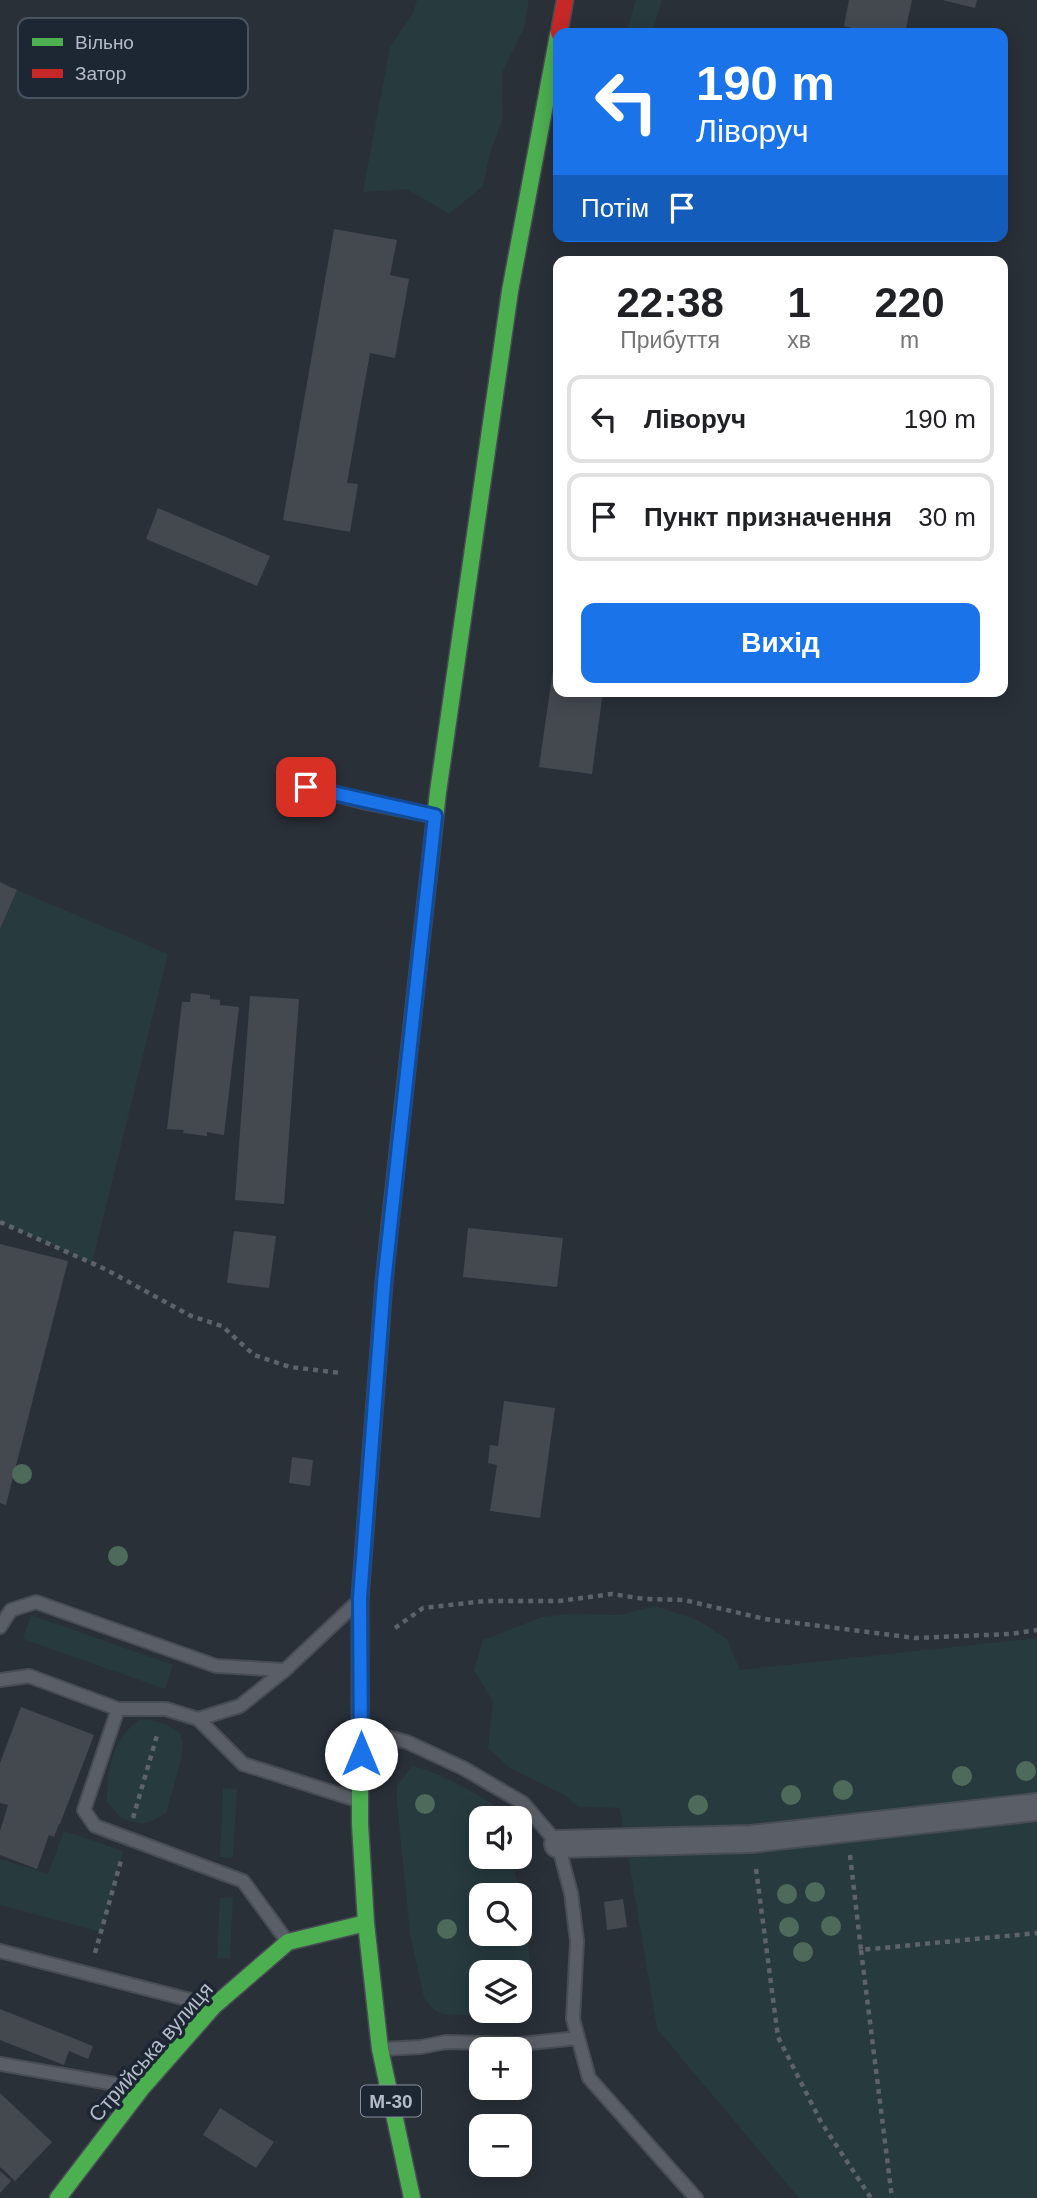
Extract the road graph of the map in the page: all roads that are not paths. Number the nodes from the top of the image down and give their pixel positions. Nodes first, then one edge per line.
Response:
1 (565, 0) edge
2 (560, 28) edge
3 (553, 65) edge
4 (285, 782) dead end
5 (435, 816) junction
6 (360, 1598) junction
7 (0, 1627) edge
8 (285, 1670) junction
9 (0, 1680) edge
10 (118, 1709) junction
11 (198, 1719) junction
12 (362, 1731) junction
13 (361, 1801) junction
14 (1037, 1807) edge
15 (558, 1844) junction
16 (366, 1923) junction
17 (288, 1942) junction
18 (0, 1951) edge
19 (214, 2006) junction
20 (578, 2038) junction
21 (380, 2049) junction
22 (0, 2064) edge
23 (142, 2088) junction
24 (58, 2198) edge
25 (412, 2198) edge
26 (696, 2198) edge

1 - 2 main road, М-30
3 - 5 main road, М-30
4 - 5 lane
5 - 6 main road, М-30
6 - 8 lane
6 - 12 main road, М-30
7 - 8 lane
8 - 11 lane
9 - 10 lane
10 - 11 lane
10 - 17 lane
11 - 13 lane
12 - 13 main road, М-30
12 - 15 lane
13 - 16 main road, М-30
14 - 15 street
15 - 20 lane
16 - 17 main road, Стрийська вулиця
16 - 21 main road, М-30
17 - 19 main road, Стрийська вулиця
18 - 19 lane
19 - 23 main road, Стрийська вулиця
20 - 21 lane
20 - 26 lane
21 - 25 main road, М-30
22 - 23 lane
23 - 24 main road, Стрийська вулиця

